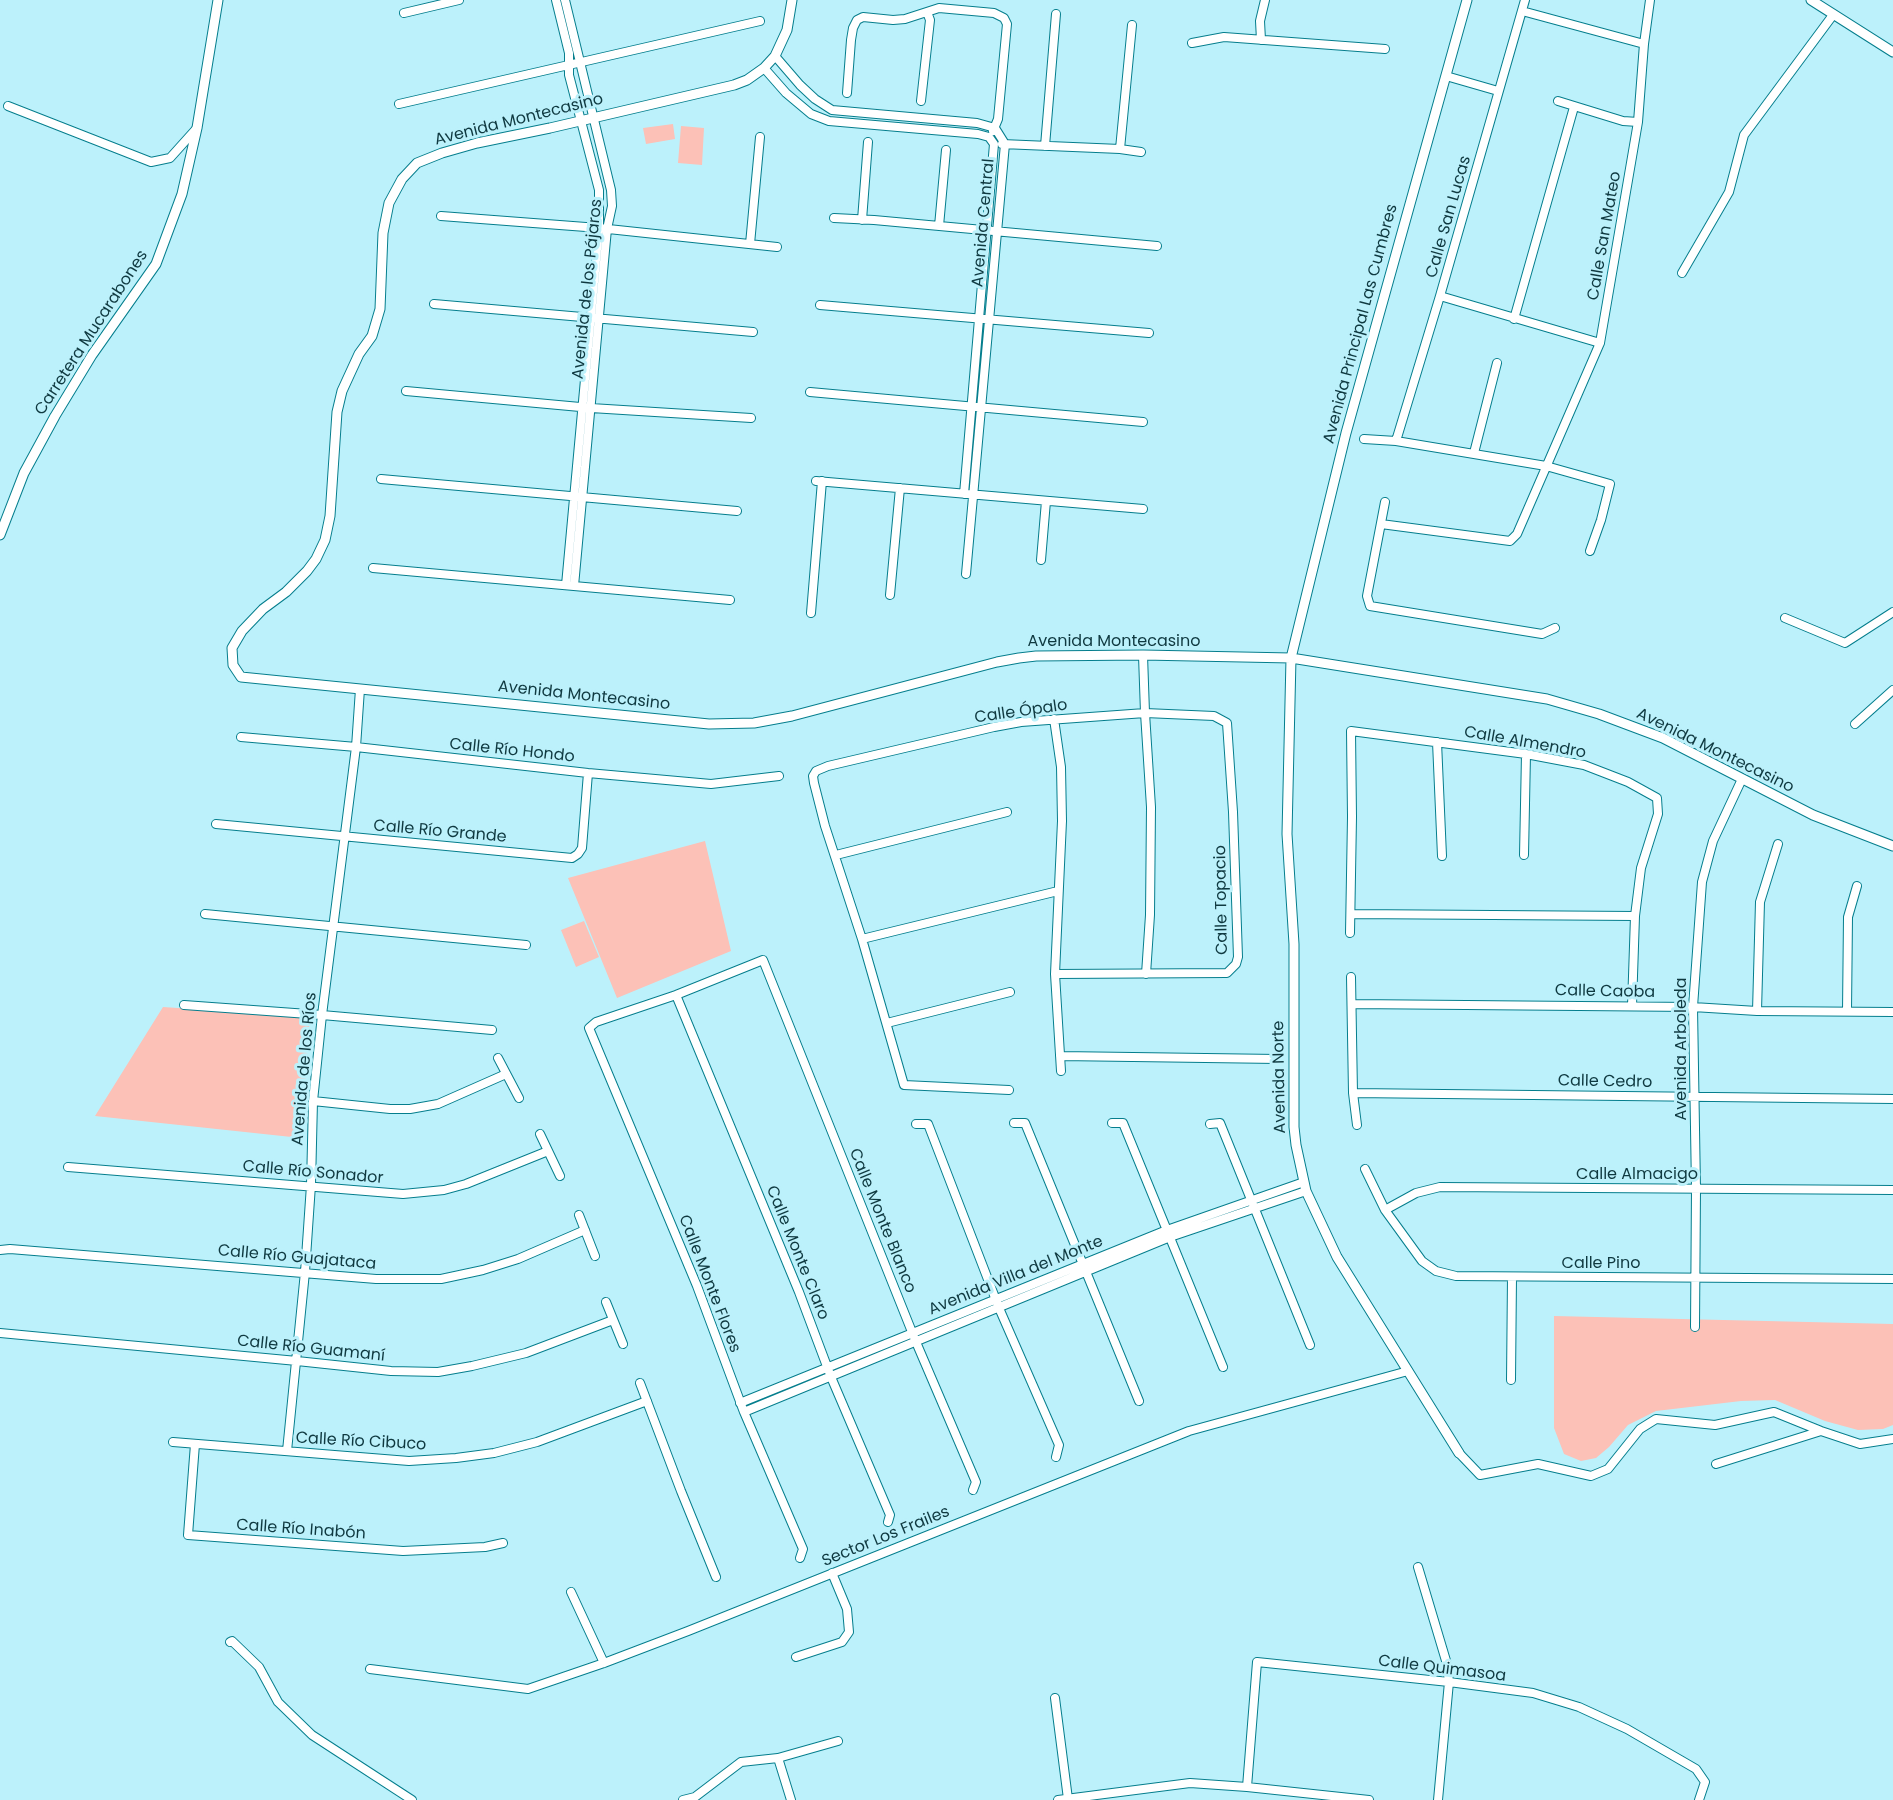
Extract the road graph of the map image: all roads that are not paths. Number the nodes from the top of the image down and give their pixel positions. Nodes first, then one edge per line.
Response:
1 (218, 0) edge
2 (459, 0) edge
3 (556, 0) edge
4 (565, 0) edge
5 (792, 0) edge
6 (1265, 0) edge
7 (1467, 0) edge
8 (1525, 0) edge
9 (1650, 0) edge
10 (1811, 0) edge
11 (1522, 11) junction
12 (927, 12) junction
13 (404, 13) dead end
14 (1056, 14) dead end
15 (1833, 15) junction
16 (760, 21) dead end
17 (1132, 25) dead end
18 (1261, 40) junction
19 (1192, 43) dead end
20 (1644, 44) junction
21 (1385, 49) dead end
22 (1893, 52) edge
23 (775, 56) junction
24 (579, 62) junction
25 (569, 65) junction
26 (764, 68) junction
27 (1446, 76) junction
28 (1498, 91) junction
29 (847, 93) dead end
30 (921, 101) dead end
31 (1558, 101) dead end
32 (399, 104) dead end
33 (8, 106) dead end
34 (1574, 107) junction
35 (877, 114) junction
36 (593, 117) junction
37 (903, 117) junction
38 (580, 121) junction
39 (1638, 122) junction
40 (877, 126) junction
41 (197, 128) junction
42 (902, 128) junction
43 (994, 128) junction
44 (760, 137) dead end
45 (991, 140) junction
46 (868, 142) dead end
47 (1005, 144) junction
48 (1045, 146) junction
49 (1120, 149) junction
50 (946, 150) dead end
51 (1141, 152) dead end
52 (441, 216) dead end
53 (834, 218) dead end
54 (862, 220) junction
55 (939, 226) junction
56 (603, 228) junction
57 (987, 230) junction
58 (997, 232) junction
59 (750, 244) junction
60 (1157, 246) dead end
61 (777, 247) dead end
62 (1682, 273) dead end
63 (1440, 296) junction
64 (434, 304) dead end
65 (820, 304) dead end
66 (979, 318) junction
67 (595, 319) junction
68 (989, 319) junction
69 (1514, 319) junction
70 (753, 332) dead end
71 (1149, 333) dead end
72 (1600, 343) junction
73 (1497, 363) dead end
74 (405, 391) dead end
75 (810, 392) dead end
76 (972, 406) junction
77 (587, 407) junction
78 (981, 407) junction
79 (751, 418) dead end
80 (1143, 422) dead end
81 (1364, 439) dead end
82 (1396, 441) junction
83 (1474, 453) junction
84 (1546, 466) junction
85 (381, 479) dead end
86 (900, 488) junction
87 (964, 494) junction
88 (973, 494) junction
89 (578, 496) junction
90 (1046, 501) junction
91 (1385, 502) dead end
92 (1143, 510) dead end
93 (737, 511) dead end
94 (1381, 524) junction
95 (0, 535) edge
96 (1590, 551) dead end
97 (1041, 560) dead end
98 (373, 568) dead end
99 (966, 574) dead end
100 (570, 586) junction
101 (890, 595) dead end
102 (730, 600) dead end
103 (1893, 612) edge
104 (811, 613) dead end
105 (1785, 618) dead end
106 (1555, 628) dead end
107 (1143, 655) junction
108 (1291, 658) junction
109 (360, 689) junction
110 (1893, 690) edge
111 (1145, 713) junction
112 (1054, 719) junction
113 (1227, 723) joint
114 (1855, 724) dead end
115 (242, 737) dead end
116 (1437, 742) junction
117 (356, 747) junction
118 (1526, 754) junction
119 (588, 772) junction
120 (779, 776) dead end
121 (1742, 779) junction
122 (1007, 812) dead end
123 (216, 824) dead end
124 (345, 837) junction
125 (1778, 844) dead end
126 (1893, 846) edge
127 (836, 855) junction
128 (1524, 855) dead end
129 (1442, 856) dead end
130 (1857, 886) dead end
131 (1058, 891) junction
132 (205, 914) dead end
133 (1351, 914) junction
134 (1635, 916) junction
135 (333, 927) junction
136 (1350, 933) dead end
137 (862, 939) junction
138 (526, 945) dead end
139 (1146, 974) junction
140 (1055, 975) junction
141 (1351, 977) dead end
142 (1010, 992) dead end
143 (676, 994) junction
144 (1352, 1004) junction
145 (184, 1005) dead end
146 (1632, 1006) junction
147 (1693, 1007) junction
148 (1758, 1011) junction
149 (1847, 1011) junction
150 (1893, 1012) edge
151 (322, 1015) junction
152 (887, 1023) junction
153 (492, 1030) dead end
154 (1060, 1056) junction
155 (498, 1058) dead end
156 (1278, 1059) dead end
157 (1061, 1071) dead end
158 (506, 1074) junction
159 (1009, 1090) dead end
160 (1353, 1093) junction
161 (1694, 1097) junction
162 (519, 1098) dead end
163 (1893, 1100) edge
164 (313, 1101) junction
165 (1014, 1123) dead end
166 (1112, 1123) dead end
167 (916, 1124) dead end
168 (1210, 1124) dead end
169 (1356, 1125) dead end
170 (540, 1134) dead end
171 (548, 1151) junction
172 (68, 1167) dead end
173 (1365, 1169) dead end
174 (560, 1176) dead end
175 (310, 1185) junction
176 (1305, 1187) junction
177 (1696, 1189) junction
178 (1893, 1190) edge
179 (1253, 1203) junction
180 (1385, 1210) junction
181 (579, 1215) dead end
182 (585, 1230) junction
183 (1169, 1233) junction
184 (0, 1250) edge
185 (595, 1256) dead end
186 (1084, 1268) junction
187 (305, 1272) junction
188 (1512, 1277) junction
189 (1695, 1279) junction
190 (1893, 1280) edge
191 (996, 1299) junction
192 (606, 1302) dead end
193 (999, 1308) junction
194 (613, 1320) junction
195 (1695, 1327) dead end
196 (0, 1333) edge
197 (912, 1333) junction
198 (916, 1342) junction
199 (623, 1344) dead end
200 (1310, 1345) dead end
201 (297, 1360) junction
202 (827, 1367) junction
203 (1223, 1367) dead end
204 (1408, 1371) junction
205 (831, 1377) junction
206 (1511, 1380) dead end
207 (640, 1383) dead end
208 (647, 1401) junction
209 (1139, 1401) dead end
210 (740, 1403) junction
211 (744, 1412) junction
212 (1821, 1431) junction
213 (1893, 1439) edge
214 (173, 1442) dead end
215 (195, 1444) junction
216 (287, 1451) junction
217 (1459, 1453) joint
218 (1056, 1457) dead end
219 (1716, 1464) dead end
220 (973, 1490) dead end
221 (888, 1522) dead end
222 (503, 1543) dead end
223 (800, 1558) dead end
224 (1418, 1567) dead end
225 (832, 1573) junction
226 (716, 1577) dead end
227 (571, 1592) dead end
228 (230, 1642) dead end
229 (796, 1657) dead end
230 (604, 1663) junction
231 (370, 1669) dead end
232 (1449, 1682) junction
233 (1055, 1698) dead end
234 (838, 1741) dead end
235 (778, 1758) junction
236 (1247, 1787) junction
237 (1068, 1799) edge
238 (412, 1800) edge
239 (683, 1800) edge
240 (791, 1800) edge
241 (1058, 1800) edge
242 (1369, 1800) edge
243 (1438, 1800) edge
244 (1699, 1800) edge

1 - 41 street, Carretera Mucarabones
2 - 13 street
3 - 25 street, Avenida de los Pájaros
4 - 24 street, Avenida de los Pájaros
5 - 23 street, Avenida Montecasino
6 - 18 street
7 - 27 street, Avenida Principal Las Cumbres
8 - 11 street, Calle San Lucas
9 - 20 street, Calle San Mateo
10 - 15 street
11 - 20 street
11 - 28 street, Calle San Lucas
12 - 29 street
12 - 30 street
12 - 43 street
14 - 48 street
15 - 22 street
15 - 62 street
16 - 24 street
17 - 49 street
18 - 19 street
18 - 21 street
20 - 39 street, Calle San Mateo
23 - 26 street, Avenida Montecasino
23 - 35 street
24 - 25 street
24 - 36 street, Avenida de los Pájaros
25 - 32 street
25 - 38 street, Avenida de los Pájaros
26 - 36 street, Avenida Montecasino
26 - 40 street, Avenida Central
27 - 28 street
27 - 108 street, Avenida Principal Las Cumbres
28 - 63 street, Calle San Lucas
31 - 34 street
33 - 41 street
34 - 39 street
34 - 69 street
35 - 37 street
35 - 40 street
36 - 38 street, Avenida Montecasino
36 - 56 street, Avenida de los Pájaros
37 - 42 street
37 - 43 street
38 - 56 street, Avenida de los Pájaros
38 - 109 street, Avenida Montecasino
39 - 72 street, Calle San Mateo
40 - 42 street, Avenida Central
41 - 95 street, Carretera Mucarabones
42 - 45 street, Avenida Central
43 - 45 street
43 - 47 street, Avenida Central
44 - 59 street
45 - 47 street
45 - 57 street, Avenida Central
46 - 54 street
47 - 48 street
47 - 58 street, Avenida Central
48 - 49 street
49 - 51 street
50 - 55 street
52 - 56 street
53 - 54 street
54 - 55 street
55 - 57 street
56 - 59 street
56 - 67 street, Avenida de los Pájaros
57 - 58 street
57 - 66 street, Avenida Central
58 - 60 street
58 - 68 street, Avenida Central
59 - 61 street
63 - 69 street
63 - 82 street, Calle San Lucas
64 - 67 street
65 - 66 street
66 - 68 street
66 - 76 street, Avenida Central
67 - 70 street
67 - 77 street, Avenida de los Pájaros
68 - 71 street
68 - 78 street, Avenida Central
69 - 72 street
72 - 84 street, Calle San Mateo
73 - 83 street
74 - 77 street
75 - 76 street
76 - 78 street
76 - 87 street, Avenida Central
77 - 79 street
77 - 89 street, Avenida de los Pájaros
78 - 80 street
78 - 88 street, Avenida Central
81 - 82 street
82 - 83 street
83 - 84 street
84 - 94 street, Calle San Mateo
84 - 96 street
85 - 89 street
86 - 87 street
86 - 101 street
86 - 104 street
87 - 88 street
88 - 90 street
88 - 99 street, Avenida Central
89 - 93 street
89 - 100 street, Avenida de los Pájaros
90 - 92 street
90 - 97 street
91 - 94 street
94 - 106 street
98 - 100 street
100 - 102 street
103 - 105 street
107 - 108 street, Avenida Montecasino
107 - 109 street, Avenida Montecasino
107 - 111 street
108 - 121 street, Avenida Montecasino
108 - 176 street, Avenida Norte
109 - 117 street, Avenida de los Ríos
110 - 114 street
111 - 112 street, Calle Ópalo
111 - 113 street, Calle Ópalo
111 - 139 street
112 - 127 street, Calle Ópalo
112 - 131 street
113 - 139 street, Calle Topacio
115 - 117 street, Calle Río Hondo
116 - 118 street, Calle Almendro
116 - 129 street
116 - 133 street, Calle Almendro
117 - 119 street, Calle Río Hondo
117 - 124 street, Avenida de los Ríos
118 - 128 street
118 - 134 street, Calle Almendro
119 - 120 street, Calle Río Hondo
119 - 124 street, Calle Río Grande
121 - 126 street, Avenida Montecasino
121 - 147 street, Avenida Arboleda
122 - 127 street
123 - 124 street, Calle Río Grande
124 - 135 street, Avenida de los Ríos
125 - 148 street
127 - 137 street
130 - 149 street
131 - 137 street
131 - 140 street
132 - 135 street
133 - 134 street
133 - 136 street
134 - 146 street, Calle Almendro
135 - 138 street
135 - 151 street, Avenida de los Ríos
137 - 152 street
139 - 140 street, Calle Topacio
140 - 154 street
141 - 144 street
142 - 152 street
143 - 197 street, Calle Monte Blanco
143 - 202 street, Calle Monte Claro
143 - 210 street, Calle Monte Flores
144 - 146 street, Calle Caoba
144 - 160 street
145 - 151 street
146 - 147 street, Calle Caoba
147 - 148 street, Calle Caoba
147 - 161 street, Avenida Arboleda
148 - 149 street, Calle Caoba
149 - 150 street, Calle Caoba
151 - 153 street
151 - 164 street, Avenida de los Ríos
152 - 159 street
154 - 156 street
154 - 157 street
155 - 158 street
158 - 162 street
158 - 164 street
160 - 161 street, Calle Cedro
160 - 169 street
161 - 163 street, Calle Cedro
161 - 177 street, Avenida Arboleda
164 - 175 street, Avenida de los Ríos
165 - 186 street
166 - 183 street
167 - 191 street
168 - 179 street
170 - 171 street
171 - 174 street
171 - 175 street, Calle Río Sonador
172 - 175 street, Calle Río Sonador
173 - 180 street, Calle Pino
175 - 187 street, Avenida de los Ríos
176 - 179 street, Avenida Villa del Monte
176 - 204 street, Avenida Norte
177 - 178 street, Calle Almacigo
177 - 180 street, Calle Almacigo
177 - 189 street, Avenida Arboleda
179 - 183 street, Avenida Villa del Monte
179 - 200 street
180 - 188 street, Calle Pino
181 - 182 street
182 - 185 street
182 - 187 street, Calle Río Guajataca
183 - 186 street, Avenida Villa del Monte
183 - 203 street
184 - 187 street, Calle Río Guajataca
186 - 191 street, Avenida Villa del Monte
186 - 193 street, Avenida Villa del Monte
186 - 209 street
187 - 201 street, Avenida de los Ríos
188 - 189 street, Calle Pino
188 - 206 street
189 - 190 street, Calle Pino
189 - 195 street, Avenida Arboleda
191 - 193 street
191 - 197 street, Avenida Villa del Monte
192 - 194 street
193 - 198 street, Avenida Villa del Monte
193 - 218 street
194 - 199 street
194 - 201 street, Calle Río Guamaní
196 - 201 street, Calle Río Guamaní
197 - 198 street, Calle Monte Blanco
197 - 202 street, Avenida Villa del Monte
198 - 205 street, Avenida Villa del Monte
198 - 220 street, Calle Monte Blanco
201 - 216 street, Avenida de los Ríos
202 - 205 street, Calle Monte Claro
202 - 210 street, Avenida Villa del Monte
204 - 217 street, Avenida Norte
204 - 225 street, Sector Los Frailes
205 - 211 street, Avenida Villa del Monte
205 - 221 street, Calle Monte Claro
207 - 208 street
208 - 216 street, Calle Río Cibuco
208 - 226 street
210 - 211 street, Calle Monte Flores
211 - 223 street, Calle Monte Flores
212 - 213 street
212 - 217 street
212 - 219 street
214 - 215 street, Calle Río Cibuco
215 - 216 street, Calle Río Cibuco
215 - 222 street, Calle Río Inabón
224 - 232 street
225 - 229 street
225 - 230 street, Sector Los Frailes
227 - 230 street
228 - 238 street
230 - 231 street, Sector Los Frailes
232 - 236 street, Calle Quimasoa
232 - 243 street
232 - 244 street, Calle Quimasoa
233 - 237 street
234 - 235 street
235 - 239 street
235 - 240 street
236 - 237 street
236 - 242 street
237 - 241 street

